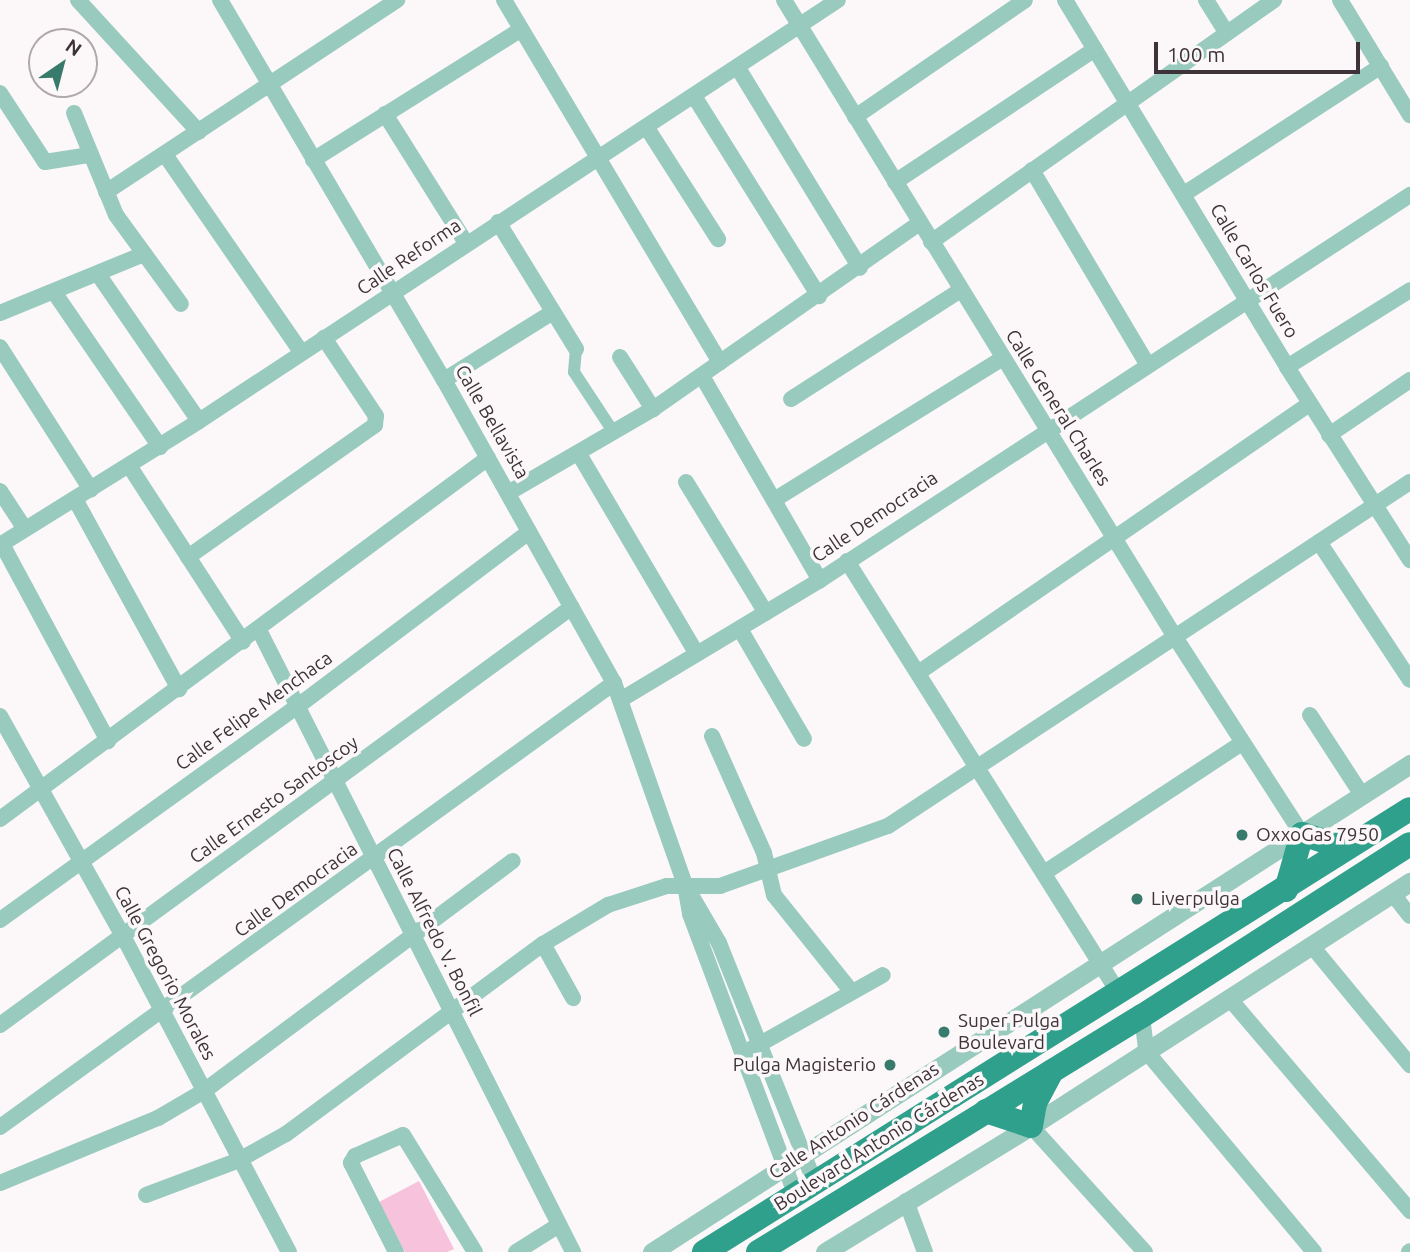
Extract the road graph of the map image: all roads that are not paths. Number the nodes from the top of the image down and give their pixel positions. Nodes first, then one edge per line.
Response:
1 (78, 0) edge
2 (220, 0) edge
3 (397, 0) edge
4 (504, 0) edge
5 (785, 0) edge
6 (838, 0) edge
7 (1025, 0) edge
8 (1065, 0) edge
9 (1206, 0) edge
10 (1275, 0) edge
11 (1340, 0) edge
12 (800, 26) junction
13 (520, 30) junction
14 (1226, 32) junction
15 (1095, 49) junction
16 (1381, 66) junction
17 (738, 68) junction
18 (268, 85) junction
19 (0, 93) edge
20 (694, 96) junction
21 (1127, 101) junction
22 (74, 113) dead end
23 (385, 114) junction
24 (1410, 115) edge
25 (855, 117) junction
26 (647, 128) junction
27 (199, 132) junction
28 (89, 155) junction
29 (166, 156) junction
30 (313, 160) junction
31 (596, 161) junction
32 (1032, 170) junction
33 (895, 182) junction
34 (106, 192) junction
35 (1184, 194) junction
36 (1410, 195) edge
37 (498, 222) junction
38 (920, 223) junction
39 (718, 239) dead end
40 (931, 242) junction
41 (466, 243) junction
42 (144, 254) junction
43 (860, 268) junction
44 (98, 274) junction
45 (961, 290) junction
46 (1410, 290) edge
47 (54, 292) junction
48 (392, 293) junction
49 (818, 296) junction
50 (1247, 300) junction
51 (181, 304) dead end
52 (553, 312) junction
53 (0, 313) edge
54 (324, 338) junction
55 (0, 347) edge
56 (576, 349) joint
57 (302, 353) junction
58 (620, 358) dead end
59 (1003, 358) junction
60 (720, 363) junction
61 (1147, 364) junction
62 (1287, 367) junction
63 (702, 376) junction
64 (444, 380) junction
65 (1410, 380) edge
66 (790, 400) dead end
67 (1310, 404) junction
68 (653, 409) junction
69 (199, 421) junction
70 (1046, 429) junction
71 (614, 433) junction
72 (1329, 435) junction
73 (160, 447) junction
74 (579, 454) junction
75 (488, 457) junction
76 (130, 467) junction
77 (686, 482) dead end
78 (1410, 482) edge
79 (91, 490) junction
80 (0, 491) edge
81 (508, 493) junction
82 (75, 499) junction
83 (774, 500) junction
84 (1374, 505) junction
85 (25, 529) junction
86 (529, 532) junction
87 (1114, 539) junction
88 (1319, 542) junction
89 (1, 544) edge
90 (188, 557) junction
91 (1410, 560) edge
92 (847, 561) junction
93 (820, 580) junction
94 (572, 607) junction
95 (766, 613) junction
96 (740, 629) junction
97 (260, 630) junction
98 (1175, 638) junction
99 (243, 642) junction
100 (697, 654) junction
101 (918, 673) junction
102 (1410, 680) edge
103 (614, 682) junction
104 (179, 689) junction
105 (622, 699) junction
106 (298, 706) junction
107 (1310, 715) dead end
108 (0, 716) edge
109 (712, 736) dead end
110 (804, 739) dead end
111 (108, 741) junction
112 (1242, 743) junction
113 (1410, 764) edge
114 (977, 767) junction
115 (335, 782) junction
116 (41, 789) junction
117 (1362, 795) junction
118 (1410, 809) edge
119 (0, 819) edge
120 (1302, 834) junction
121 (1356, 842) junction
122 (1410, 844) edge
123 (374, 859) junction
124 (513, 861) dead end
125 (82, 863) junction
126 (767, 870) junction
127 (1044, 873) junction
128 (1410, 882) edge
129 (685, 885) junction
130 (1286, 890) junction
131 (1392, 893) junction
132 (1410, 916) edge
133 (0, 920) edge
134 (413, 934) junction
135 (123, 936) junction
136 (543, 944) junction
137 (1311, 945) junction
138 (1100, 963) junction
139 (883, 975) dead end
140 (852, 992) junction
141 (1120, 995) junction
142 (573, 998) dead end
143 (1229, 998) junction
144 (451, 1011) junction
145 (164, 1012) junction
146 (1142, 1016) junction
147 (0, 1025) edge
148 (751, 1049) junction
149 (1146, 1051) junction
150 (1410, 1065) edge
151 (1053, 1070) junction
152 (204, 1091) junction
153 (986, 1111) junction
154 (1031, 1126) junction
155 (0, 1127) edge
156 (802, 1154) junction
157 (239, 1160) junction
158 (785, 1165) junction
159 (0, 1183) edge
160 (804, 1187) junction
161 (146, 1195) dead end
162 (906, 1201) junction
163 (1410, 1211) edge
164 (559, 1225) junction
165 (289, 1252) edge
166 (396, 1252) edge
167 (475, 1252) edge
168 (516, 1252) edge
169 (573, 1252) edge
170 (652, 1252) edge
171 (704, 1252) edge
172 (758, 1252) edge
173 (825, 1252) edge
174 (925, 1252) edge
175 (1144, 1252) edge
176 (1314, 1252) edge

1 - 27 street
2 - 18 street, Calle Bellavista
3 - 18 street
4 - 13 street
5 - 12 street, Calle General Charles
6 - 12 street, Calle Reforma
7 - 25 street
8 - 15 street, Calle Carlos Fuero
9 - 14 street
10 - 14 street
11 - 16 street
12 - 17 street, Calle Reforma
12 - 25 street, Calle General Charles
13 - 23 street
13 - 31 street
14 - 21 street
15 - 21 street, Calle Carlos Fuero
15 - 33 street
16 - 24 street
16 - 35 street
17 - 20 street, Calle Reforma
17 - 43 street
18 - 27 street
18 - 30 street, Calle Bellavista
19 - 28 street
20 - 26 street, Calle Reforma
20 - 49 street
21 - 32 street
21 - 35 street, Calle Carlos Fuero
22 - 28 street
23 - 30 street
23 - 41 street
25 - 33 street, Calle General Charles
26 - 31 street, Calle Reforma
26 - 39 street
27 - 29 street
28 - 34 street
29 - 34 street
29 - 57 street
30 - 48 street, Calle Bellavista
31 - 37 street, Calle Reforma
31 - 60 street
32 - 40 street
32 - 61 street
33 - 38 street, Calle General Charles
34 - 42 street
35 - 50 street, Calle Carlos Fuero
36 - 50 street, Calle Democracia
37 - 41 street, Calle Reforma
37 - 52 street
38 - 40 street, Calle General Charles
38 - 43 street
40 - 45 street, Calle General Charles
41 - 48 street, Calle Reforma
42 - 44 street
42 - 51 street
43 - 49 street
44 - 47 street
44 - 69 street
45 - 59 street, Calle General Charles
45 - 66 street
46 - 62 street
47 - 53 street
47 - 73 street
48 - 54 street, Calle Reforma
48 - 64 street, Calle Bellavista
49 - 60 street
50 - 61 street, Calle Democracia
50 - 62 street, Calle Carlos Fuero
52 - 56 street
52 - 64 street
54 - 57 street, Calle Reforma
54 - 90 street
55 - 79 street
56 - 71 street
57 - 69 street, Calle Reforma
58 - 68 street
59 - 70 street, Calle General Charles
59 - 83 street
60 - 63 street
61 - 70 street, Calle Democracia
62 - 67 street, Calle Carlos Fuero
63 - 68 street
63 - 83 street
64 - 75 street, Calle Bellavista
65 - 72 street
67 - 72 street, Calle Carlos Fuero
67 - 87 street
68 - 71 street
69 - 73 street, Calle Reforma
70 - 87 street, Calle General Charles
70 - 92 street, Calle Democracia
71 - 74 street
72 - 84 street, Calle Carlos Fuero
73 - 76 street, Calle Reforma
74 - 81 street
74 - 100 street
75 - 81 street, Calle Bellavista
75 - 97 street
76 - 79 street, Calle Reforma
76 - 90 street
77 - 95 street
78 - 84 street
79 - 82 street, Calle Reforma
80 - 85 street
81 - 86 street, Calle Bellavista
82 - 85 street, Calle Reforma
82 - 104 street
83 - 93 street
84 - 88 street
84 - 91 street, Calle Carlos Fuero
85 - 89 street, Calle Reforma
86 - 94 street, Calle Bellavista
86 - 106 street, Calle Felipe Menchaca
87 - 98 street, Calle General Charles
87 - 101 street
88 - 98 street
88 - 102 street
89 - 111 street
90 - 99 street
92 - 93 street, Calle Democracia
92 - 101 street
93 - 95 street, Calle Democracia
94 - 103 street, Calle Bellavista
94 - 115 street, Calle Ernesto Santoscoy
95 - 96 street, Calle Democracia
96 - 100 street, Calle Democracia
96 - 110 street
97 - 99 street
97 - 106 street, Calle Alfredo V. Bonfil
98 - 112 street, Calle General Charles
98 - 114 street
99 - 104 street
100 - 105 street, Calle Democracia
101 - 114 street
103 - 105 street, Calle Bellavista
103 - 123 street, Calle Democracia
104 - 111 street
105 - 129 street, Calle Bellavista
106 - 115 street, Calle Alfredo V. Bonfil
106 - 125 street, Calle Felipe Menchaca
107 - 117 street
108 - 116 street, Calle Gregorio Morales
109 - 126 street
111 - 116 street
112 - 120 street, Calle General Charles
112 - 127 street
113 - 117 street, Calle Antonio Cárdenas
114 - 126 street
114 - 127 street
115 - 123 street, Calle Alfredo V. Bonfil
115 - 135 street, Calle Ernesto Santoscoy
116 - 119 street
116 - 125 street, Calle Gregorio Morales
117 - 120 street, Calle Antonio Cárdenas
118 - 121 main road, Boulevard Antonio Cárdenas
120 - 121 main road
120 - 130 main road
120 - 138 street, Calle Antonio Cárdenas
121 - 130 main road, Boulevard Antonio Cárdenas
122 - 146 main road, Boulevard Antonio Cárdenas
123 - 134 street, Calle Alfredo V. Bonfil
123 - 145 street, Calle Democracia
124 - 134 street
125 - 133 street, Calle Felipe Menchaca
125 - 135 street, Calle Gregorio Morales
126 - 129 street
126 - 140 street
127 - 138 street
128 - 131 street
129 - 136 street
129 - 148 street, Calle Bellavista
130 - 141 main road, Boulevard Antonio Cárdenas
131 - 132 street
131 - 137 street
134 - 144 street, Calle Alfredo V. Bonfil
134 - 152 street
135 - 145 street, Calle Gregorio Morales
135 - 147 street, Calle Ernesto Santoscoy
136 - 142 street
136 - 144 street
137 - 143 street
137 - 150 street
138 - 141 street
138 - 156 street, Calle Antonio Cárdenas
139 - 140 street
140 - 148 street
141 - 160 main road, Boulevard Antonio Cárdenas
143 - 149 street
143 - 163 street
144 - 157 street
144 - 164 street, Calle Alfredo V. Bonfil
145 - 152 street, Calle Gregorio Morales
145 - 155 street, Calle Democracia
146 - 149 street
146 - 151 main road, Boulevard Antonio Cárdenas
148 - 156 street, Calle Bellavista
148 - 158 street, Calle Bellavista
149 - 154 street
149 - 176 street
151 - 153 main road, Boulevard Antonio Cárdenas
151 - 154 main road
152 - 157 street, Calle Gregorio Morales
152 - 159 street
153 - 154 main road
153 - 172 main road, Boulevard Antonio Cárdenas
154 - 162 street
154 - 175 street
156 - 158 street, Calle Antonio Cárdenas
156 - 160 street, Calle Bellavista
157 - 161 street
157 - 165 street, Calle Gregorio Morales
158 - 160 street, Calle Bellavista
158 - 170 street, Calle Antonio Cárdenas
160 - 171 main road, Boulevard Antonio Cárdenas
162 - 173 street
162 - 174 street
164 - 168 street
164 - 169 street, Calle Alfredo V. Bonfil
166 - 167 street

